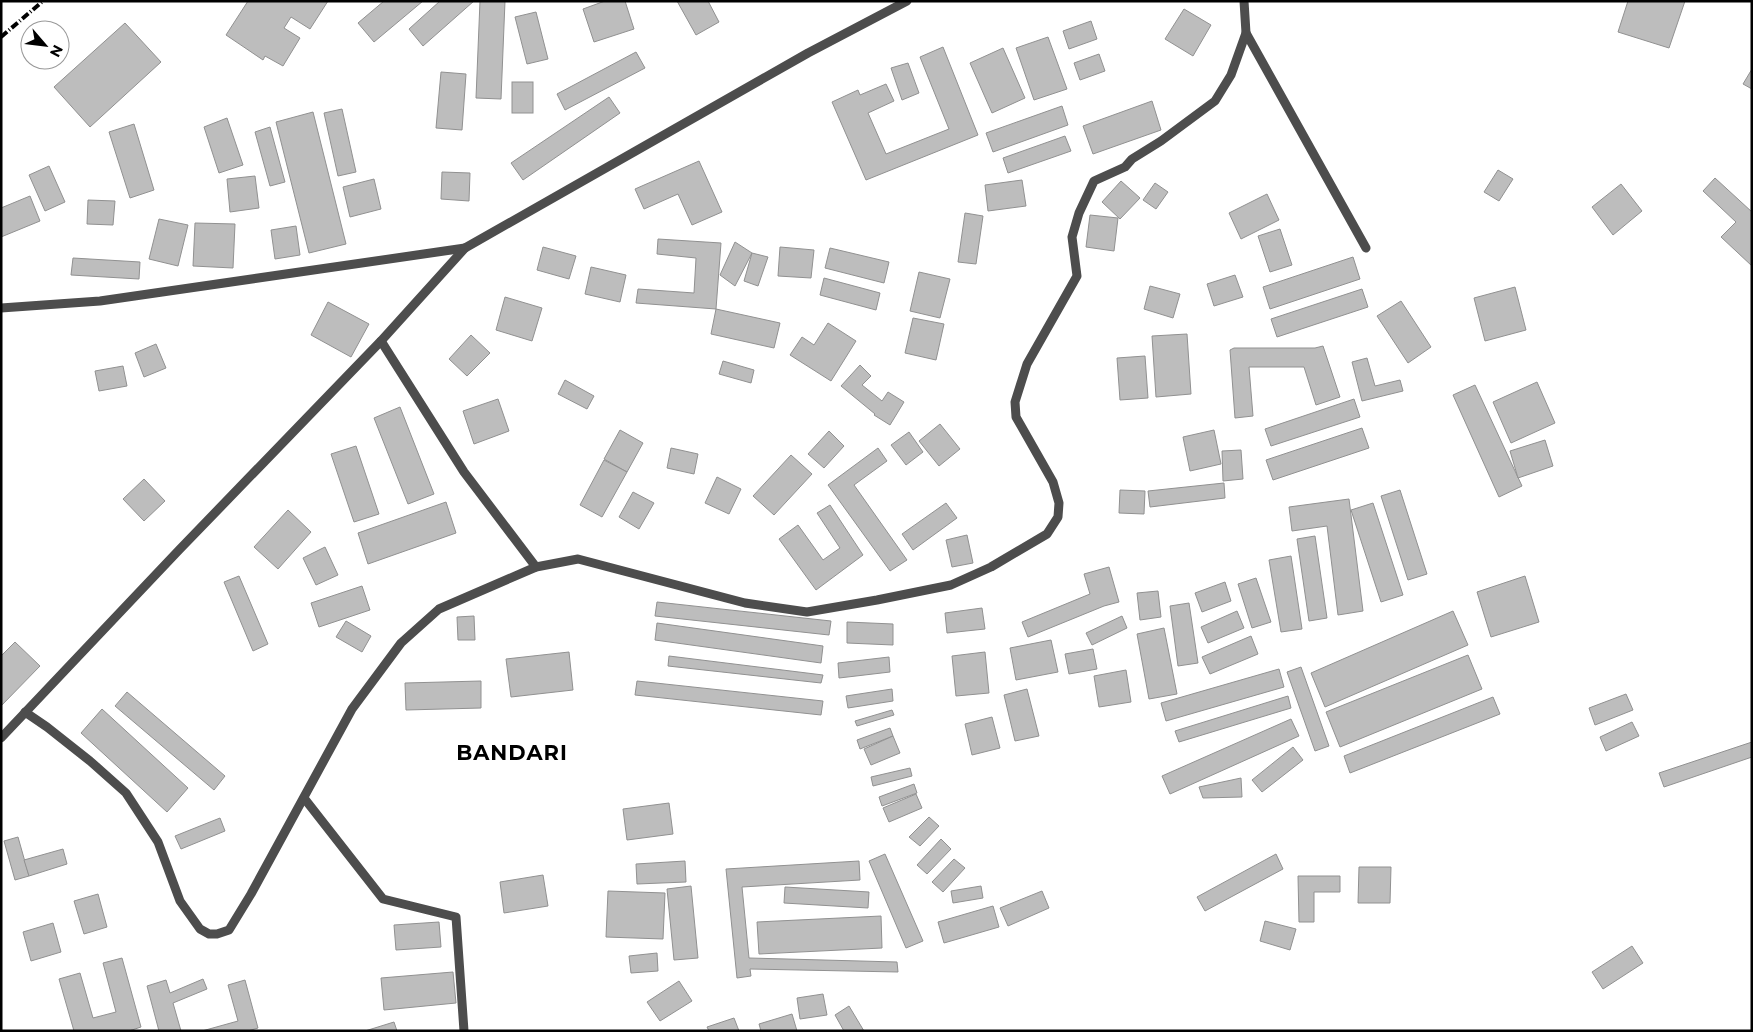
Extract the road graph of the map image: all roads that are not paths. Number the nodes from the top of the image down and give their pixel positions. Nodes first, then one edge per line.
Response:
1 (907, 1) edge
2 (1244, 1) edge
3 (1246, 33) junction
4 (465, 248) junction
5 (1366, 248) dead end
6 (1, 308) edge
7 (381, 341) junction
8 (536, 566) junction
9 (25, 712) junction
10 (1, 738) edge
11 (304, 798) junction
12 (464, 1031) edge

1 - 4 street
2 - 3 street
3 - 5 street
3 - 8 street
4 - 6 street
4 - 7 street
7 - 8 street
7 - 9 street
8 - 11 street
9 - 10 street
9 - 11 street
11 - 12 street

